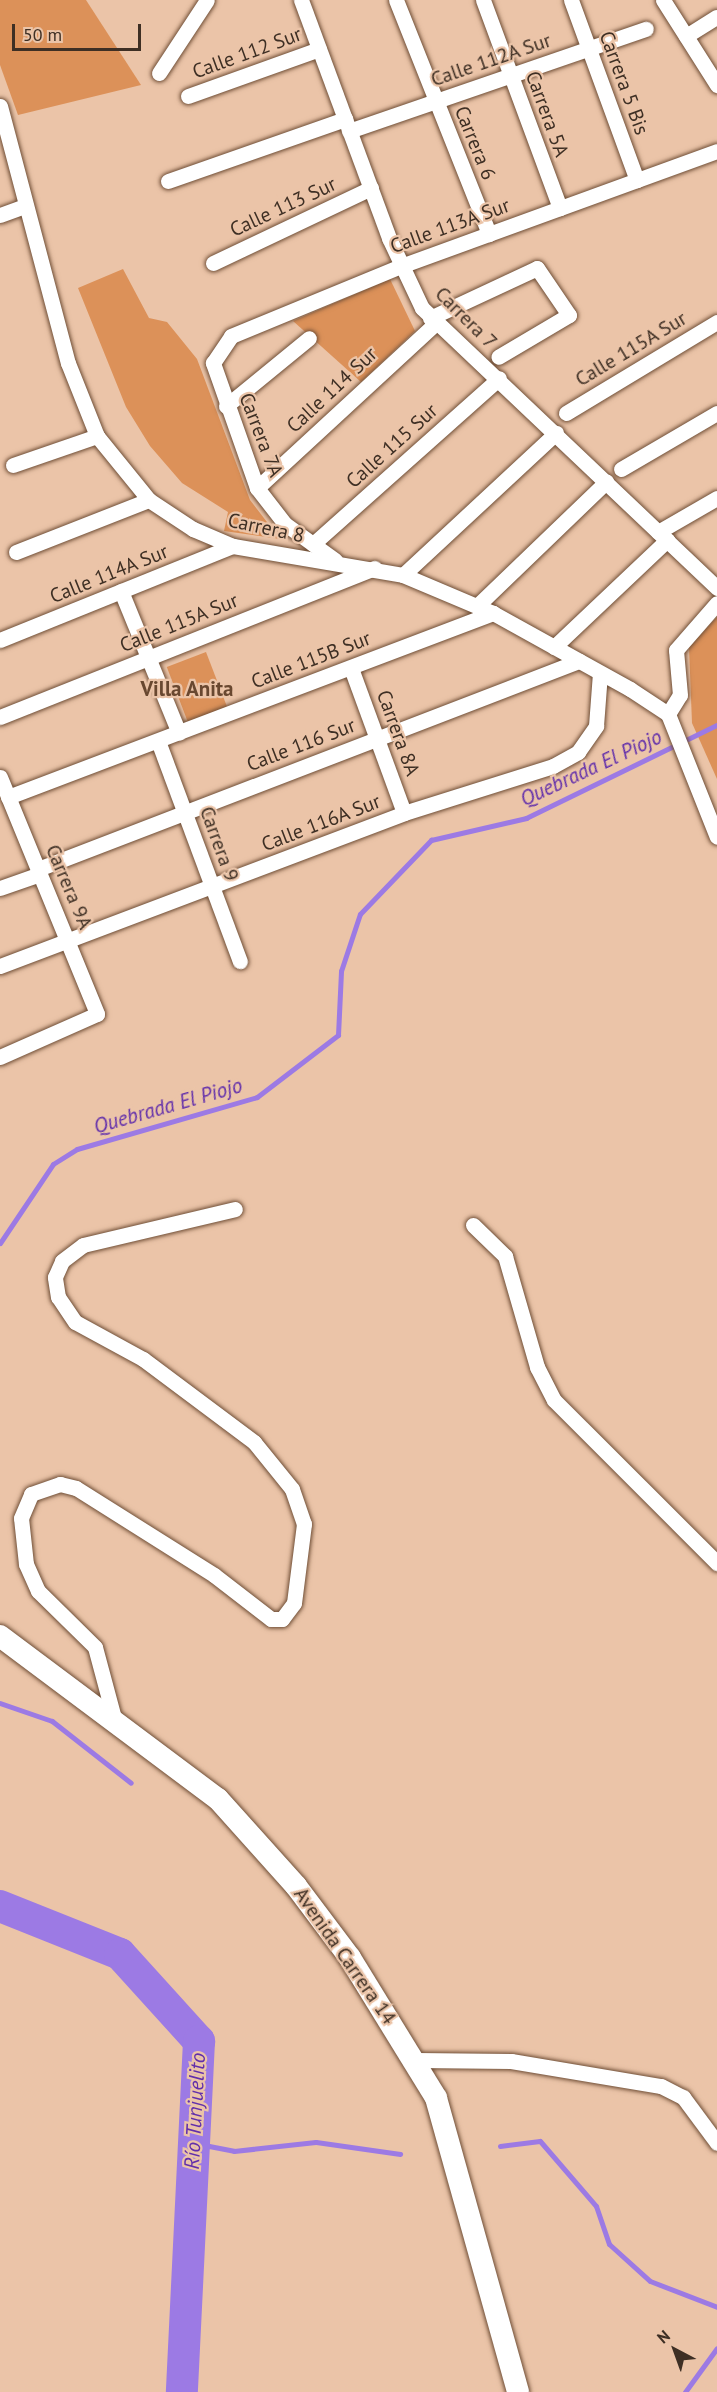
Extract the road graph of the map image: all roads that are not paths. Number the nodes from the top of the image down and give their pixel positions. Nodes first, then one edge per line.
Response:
1 (207, 0) edge
2 (301, 0) edge
3 (396, 0) edge
4 (483, 0) edge
5 (571, 0) edge
6 (663, 0) edge
7 (717, 17) edge
8 (646, 29) dead end
9 (686, 36) junction
10 (319, 49) junction
11 (589, 49) junction
12 (159, 73) dead end
13 (511, 76) junction
14 (717, 85) edge
15 (189, 96) dead end
16 (436, 101) junction
17 (0, 106) edge
18 (347, 125) junction
19 (717, 151) edge
20 (637, 180) junction
21 (168, 181) dead end
22 (371, 189) junction
23 (25, 206) junction
24 (560, 208) junction
25 (0, 215) edge
26 (489, 234) junction
27 (213, 263) dead end
28 (401, 266) junction
29 (433, 320) junction
30 (717, 322) edge
31 (309, 338) dead end
32 (498, 357) dead end
33 (213, 363) joint
34 (499, 378) junction
35 (226, 406) junction
36 (566, 413) dead end
37 (717, 413) edge
38 (556, 433) junction
39 (97, 436) junction
40 (13, 465) dead end
41 (621, 469) dead end
42 (606, 482) junction
43 (257, 488) junction
44 (717, 498) edge
45 (149, 500) junction
46 (663, 536) junction
47 (313, 544) junction
48 (233, 546) junction
49 (16, 552) dead end
50 (337, 562) junction
51 (374, 568) junction
52 (404, 575) junction
53 (717, 588) edge
54 (121, 591) junction
55 (717, 603) edge
56 (478, 606) junction
57 (493, 613) junction
58 (0, 640) edge
59 (554, 647) junction
60 (148, 658) junction
61 (579, 661) junction
62 (351, 668) junction
63 (600, 673) junction
64 (668, 714) junction
65 (0, 717) edge
66 (179, 733) junction
67 (378, 738) junction
68 (158, 741) junction
69 (0, 777) edge
70 (8, 797) junction
71 (185, 813) junction
72 (404, 813) junction
73 (717, 837) edge
74 (39, 872) junction
75 (213, 887) junction
76 (0, 888) edge
77 (69, 942) junction
78 (240, 961) dead end
79 (0, 966) edge
80 (0, 1057) edge
81 (235, 1209) dead end
82 (473, 1225) dead end
83 (717, 1563) edge
84 (0, 1635) edge
85 (114, 1718) junction
86 (416, 2060) junction
87 (717, 2143) edge
88 (518, 2392) edge

1 - 12 street
2 - 10 street, Carrera 7
3 - 16 street, Carrera 6
4 - 13 street, Carrera 5A
5 - 11 street, Carrera 5 Bis
6 - 9 street
7 - 9 street
8 - 11 street, Calle 112A Sur
9 - 14 street
10 - 15 street, Calle 112 Sur
10 - 18 street, Carrera 7
11 - 13 street, Calle 112A Sur
11 - 20 street, Carrera 5 Bis
13 - 16 street, Calle 112A Sur
13 - 24 street, Carrera 5A
16 - 18 street, Calle 112A Sur
16 - 26 street, Carrera 6
17 - 23 street, Carrera 8
18 - 21 street, Calle 112A Sur
18 - 22 street, Carrera 7
19 - 20 street, Calle 113A Sur
20 - 24 street, Calle 113A Sur
22 - 27 street, Calle 113 Sur
22 - 28 street, Carrera 7
23 - 25 street
23 - 39 street, Carrera 8
24 - 26 street, Calle 113A Sur
26 - 28 street, Calle 113A Sur
28 - 29 street, Carrera 7
28 - 33 street, Calle 113A Sur
29 - 32 street, Calle 114 Sur
29 - 34 street, Carrera 7
29 - 43 street, Calle 114 Sur
30 - 36 street, Calle 115A Sur
31 - 35 street
33 - 35 street, Carrera 7A
34 - 38 street, Carrera 7
34 - 47 street, Calle 115 Sur
35 - 43 street, Carrera 7A
37 - 41 street
38 - 42 street, Carrera 7
38 - 52 street
39 - 40 street
39 - 45 street, Carrera 8
42 - 46 street, Carrera 7
42 - 56 street
43 - 47 street, Carrera 7A
44 - 46 street
45 - 48 street, Carrera 8
45 - 49 street
46 - 53 street, Carrera 7
46 - 59 street
47 - 50 street, Carrera 7A
48 - 50 street, Carrera 8
48 - 54 street, Calle 114A Sur
50 - 51 street, Carrera 8
51 - 52 street, Carrera 8
51 - 60 street, Calle 115A Sur
52 - 56 street, Carrera 8
54 - 58 street, Calle 114A Sur
54 - 60 street
55 - 64 street
56 - 57 street, Carrera 8
57 - 59 street, Carrera 8
57 - 62 street, Calle 115B Sur
59 - 61 street, Carrera 8
60 - 65 street, Calle 115A Sur
60 - 66 street
61 - 63 street, Carrera 8
61 - 67 street, Calle 116 Sur
62 - 66 street, Calle 115B Sur
62 - 67 street, Carrera 8A
63 - 64 street, Carrera 8
63 - 72 street, Calle 116A Sur
64 - 73 street
66 - 68 street, Calle 115B Sur
67 - 71 street, Calle 116 Sur
67 - 72 street, Carrera 8A
68 - 70 street, Calle 115B Sur
68 - 71 street, Carrera 9
69 - 70 street, Carrera 9A
70 - 74 street, Carrera 9A
71 - 74 street, Calle 116 Sur
71 - 75 street, Carrera 9
72 - 75 street, Calle 116A Sur
74 - 76 street, Calle 116 Sur
74 - 77 street, Carrera 9A
75 - 77 street, Calle 116A Sur
75 - 78 street, Carrera 9
77 - 79 street, Calle 116A Sur
77 - 80 street, Carrera 9A
81 - 85 street
82 - 83 street
84 - 85 main road, Avenida Carrera 14
85 - 86 main road, Avenida Carrera 14
86 - 87 street
86 - 88 main road, Avenida Carrera 14

